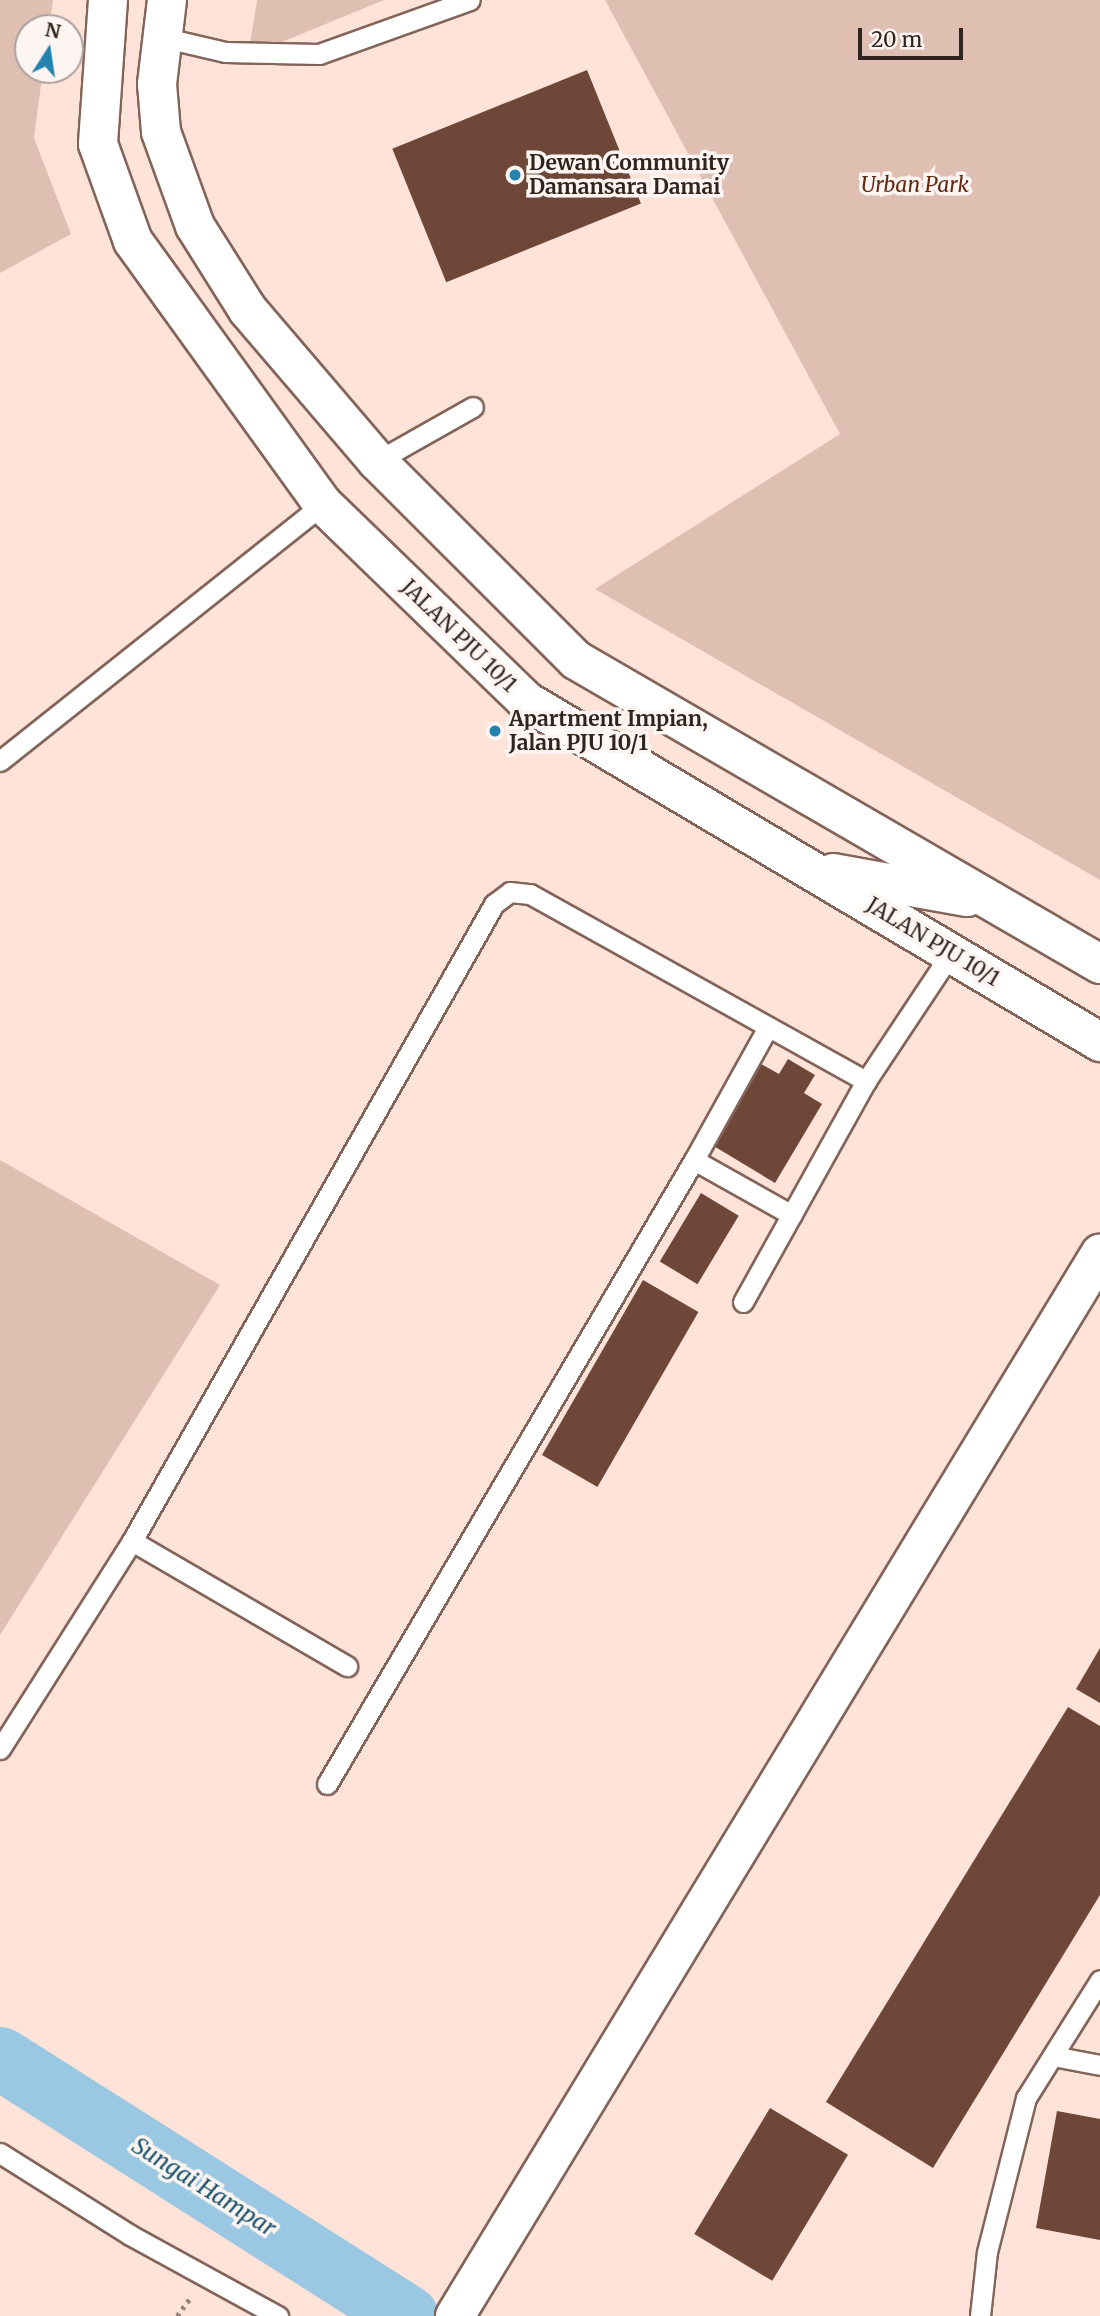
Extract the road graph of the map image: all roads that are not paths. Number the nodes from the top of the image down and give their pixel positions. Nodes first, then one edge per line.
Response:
1 (108, 0) edge
2 (167, 0) edge
3 (470, 0) edge
4 (161, 37) junction
5 (474, 407) dead end
6 (377, 461) junction
7 (323, 504) junction
8 (0, 761) edge
9 (810, 869) junction
10 (993, 902) junction
11 (951, 953) junction
12 (1100, 964) edge
13 (768, 1027) junction
14 (1100, 1042) edge
15 (866, 1081) junction
16 (694, 1160) junction
17 (792, 1214) junction
18 (1100, 1254) edge
19 (743, 1302) dead end
20 (132, 1541) junction
21 (347, 1667) dead end
22 (0, 1749) edge
23 (327, 1784) dead end
24 (1100, 1980) edge
25 (1053, 2056) junction
26 (1100, 2064) edge
27 (0, 2153) edge
28 (463, 2302) edge
29 (278, 2316) edge
30 (980, 2316) edge

1 - 7 street, JALAN PJU 10/1
2 - 4 street
3 - 4 lane
4 - 6 street
5 - 6 lane
6 - 10 street
7 - 8 lane
7 - 9 street, JALAN PJU 10/1
9 - 10 street
9 - 11 street, JALAN PJU 10/1
10 - 12 street
11 - 14 street, JALAN PJU 10/1
11 - 15 lane
13 - 15 lane
13 - 16 lane
13 - 20 lane
15 - 17 lane
16 - 17 lane
16 - 23 lane
17 - 19 lane
18 - 28 street
20 - 21 lane
20 - 22 lane
24 - 25 lane
25 - 26 lane
25 - 30 lane
27 - 29 lane

